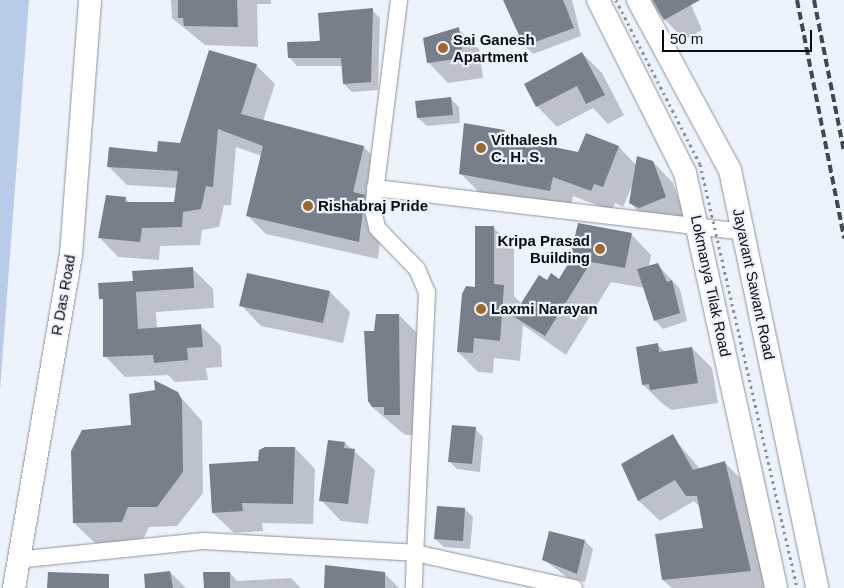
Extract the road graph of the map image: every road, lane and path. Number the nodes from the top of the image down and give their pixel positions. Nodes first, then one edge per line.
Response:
1 (90, 0) edge
2 (398, 0) edge
3 (598, 0) edge
4 (616, 0) edge
5 (638, 0) edge
6 (375, 188) junction
7 (698, 228) junction
8 (743, 232) junction
9 (415, 554) junction
10 (11, 574) edge
11 (414, 588) edge
12 (574, 588) edge
13 (776, 588) edge
14 (797, 588) edge
15 (817, 588) edge

1 - 10 street, R Das Road
2 - 6 street
3 - 7 street, Lokmanya Tilak Road
4 - 14 path, bridge
5 - 8 street, Jayavant Sawant Road
6 - 7 street
6 - 9 street
7 - 8 street
7 - 13 street, Lokmanya Tilak Road
8 - 15 street, Jayavant Sawant Road
9 - 10 street
9 - 11 street
9 - 12 street

